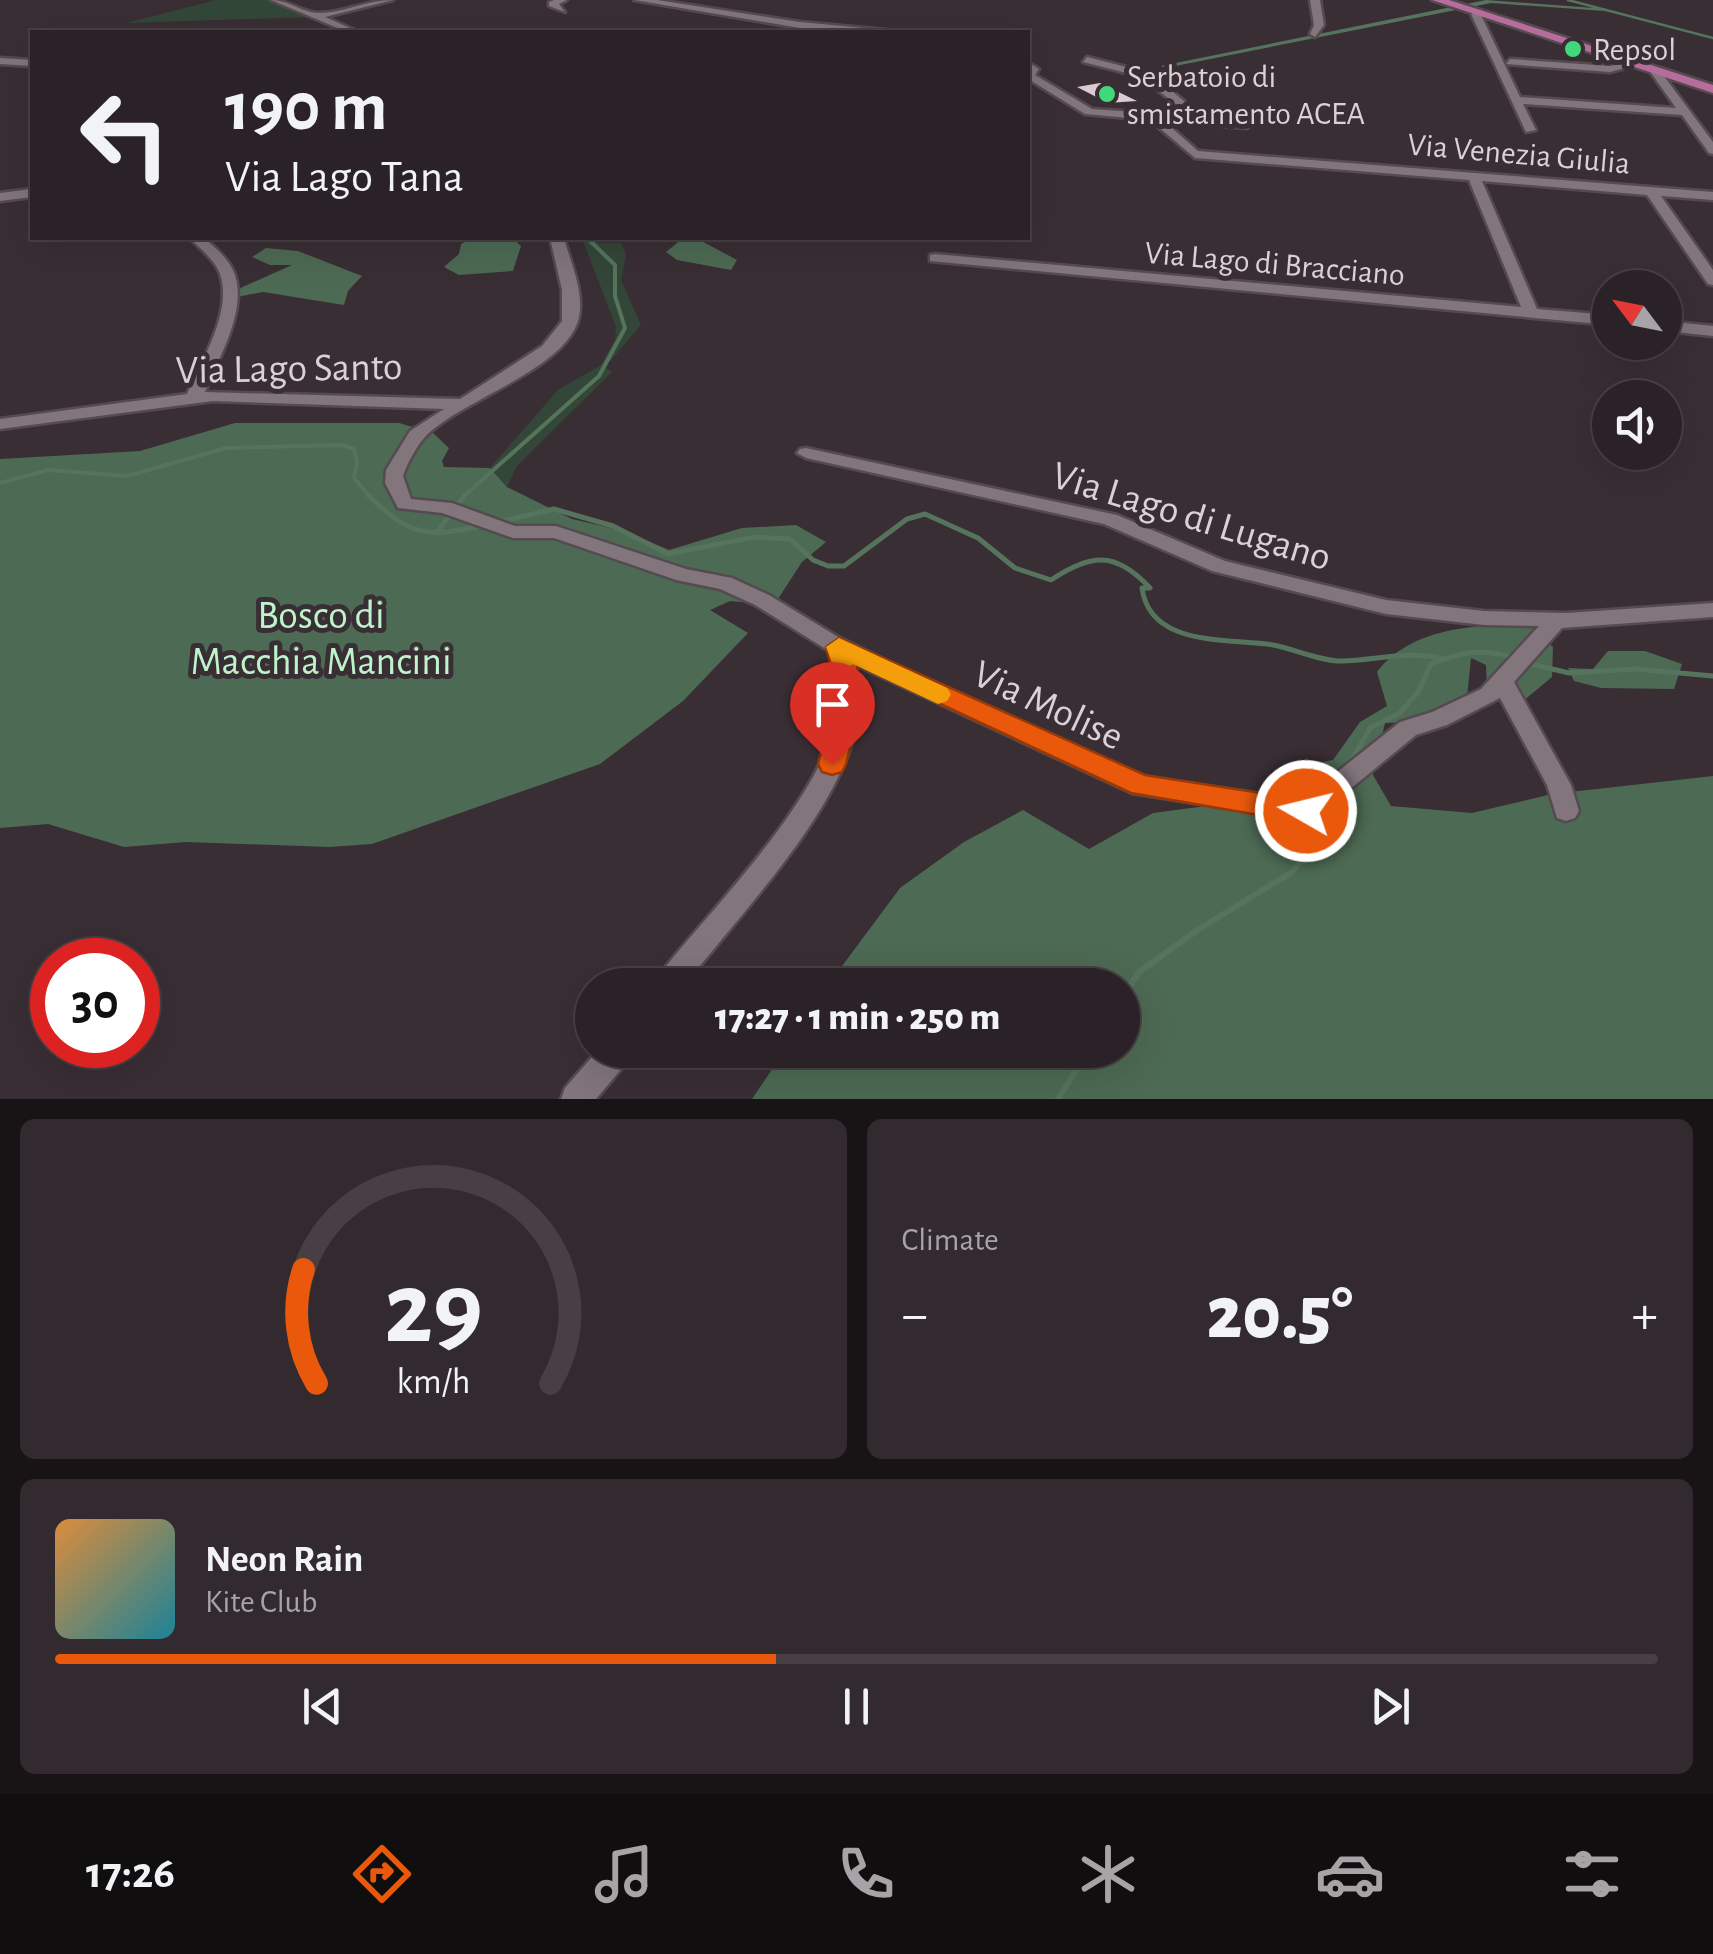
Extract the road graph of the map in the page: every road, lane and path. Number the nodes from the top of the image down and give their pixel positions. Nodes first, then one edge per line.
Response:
1 (276, 0) edge
2 (388, 0) edge
3 (638, 0) edge
4 (1315, 0) edge
5 (1438, 0) edge
6 (1474, 12) junction
7 (317, 16) junction
8 (349, 30) edge
9 (871, 30) edge
10 (1315, 34) dead end
11 (1087, 60) dead end
12 (0, 61) edge
13 (1510, 62) dead end
14 (30, 63) edge
15 (1636, 64) junction
16 (1654, 70) junction
17 (1030, 76) edge
18 (1713, 89) edge
19 (1516, 100) junction
20 (1683, 112) junction
21 (1153, 116) junction
22 (1246, 125) dead end
23 (1530, 130) dead end
24 (1713, 150) edge
25 (1474, 178) junction
26 (1651, 191) junction
27 (30, 193) edge
28 (1713, 196) edge
29 (0, 197) edge
30 (199, 240) edge
31 (557, 240) edge
32 (935, 258) dead end
33 (1713, 281) edge
34 (1532, 312) junction
35 (1592, 318) edge
36 (1682, 328) edge
37 (1713, 331) edge
38 (194, 398) junction
39 (460, 404) junction
40 (0, 424) edge
41 (806, 453) dead end
42 (1713, 610) edge
43 (1561, 620) junction
44 (839, 647) junction
45 (1516, 668) junction
46 (1566, 811) dead end
47 (681, 968) edge
48 (603, 1068) edge
49 (576, 1099) edge

1 - 7 street
2 - 7 street
3 - 9 street
4 - 10 street
5 - 6 main road
6 - 15 main road
6 - 19 street
7 - 8 street
11 - 21 street
12 - 14 street
13 - 15 street
15 - 16 main road
16 - 18 main road
16 - 20 street
17 - 21 street
19 - 20 street
19 - 23 street
20 - 24 street
21 - 22 street
21 - 25 street, Via Venezia Giulia
25 - 26 street, Via Venezia Giulia
25 - 34 street
26 - 28 street, Via Venezia Giulia
26 - 33 street
27 - 29 street
30 - 38 street
31 - 39 street
32 - 34 street, Via Lago di Bracciano
34 - 35 street, Via Lago di Bracciano
36 - 37 street
38 - 39 street, Via Lago Santo
38 - 40 street, Via Lago Santo
39 - 44 street, Via Molise
41 - 43 street, Via Lago di Lugano
42 - 43 street
43 - 45 street, Via Molise
44 - 45 street, Via Molise
44 - 47 street
45 - 46 street
48 - 49 street

